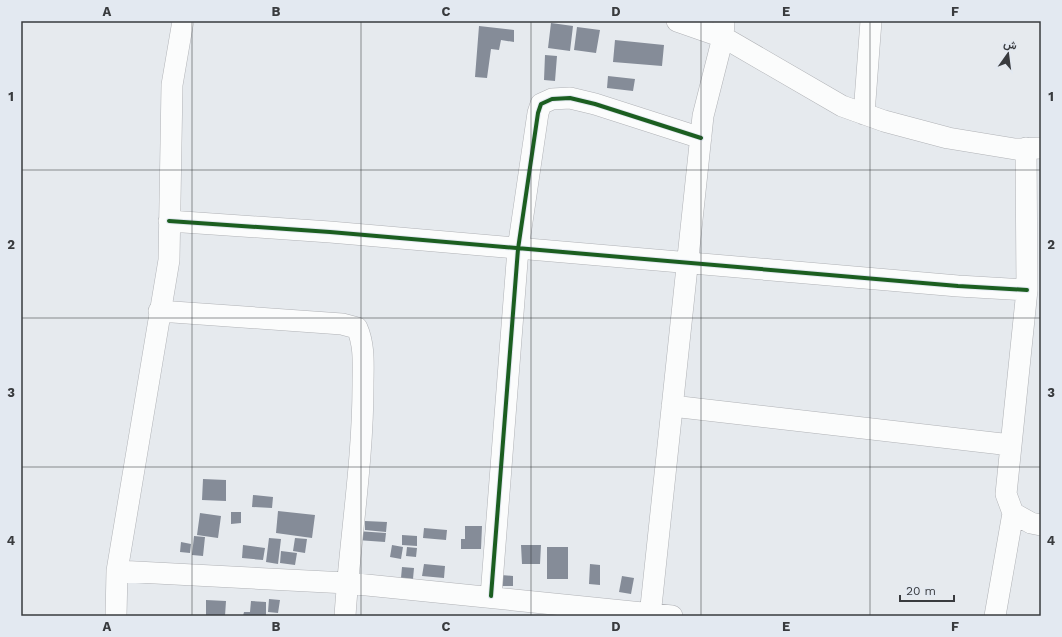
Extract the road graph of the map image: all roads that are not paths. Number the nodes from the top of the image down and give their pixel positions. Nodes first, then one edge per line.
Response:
1 (183, 21) edge
2 (677, 21) edge
3 (871, 21) edge
4 (723, 29) edge
5 (864, 114) junction
6 (701, 138) junction
7 (1034, 148) edge
8 (169, 221) junction
9 (518, 249) junction
10 (688, 262) junction
11 (1027, 290) junction
12 (159, 310) junction
13 (672, 406) junction
14 (1011, 445) junction
15 (1013, 513) junction
16 (1041, 525) edge
17 (117, 571) junction
18 (347, 583) junction
19 (491, 596) junction
20 (650, 615) edge
21 (116, 616) edge
22 (345, 616) edge
23 (672, 616) edge
24 (995, 616) edge

1 - 8 street
2 - 4 street
3 - 5 street
4 - 5 street
4 - 6 street
5 - 7 street
6 - 9 street
6 - 10 street
7 - 11 street
8 - 9 street
8 - 12 street
9 - 10 street
9 - 19 street
10 - 11 street
10 - 13 street
11 - 14 street
12 - 17 street
12 - 18 street
13 - 14 street
13 - 20 street
14 - 15 street
15 - 16 street
15 - 24 street
17 - 18 street
17 - 21 street
18 - 19 street
18 - 22 street
19 - 20 street
20 - 23 street

